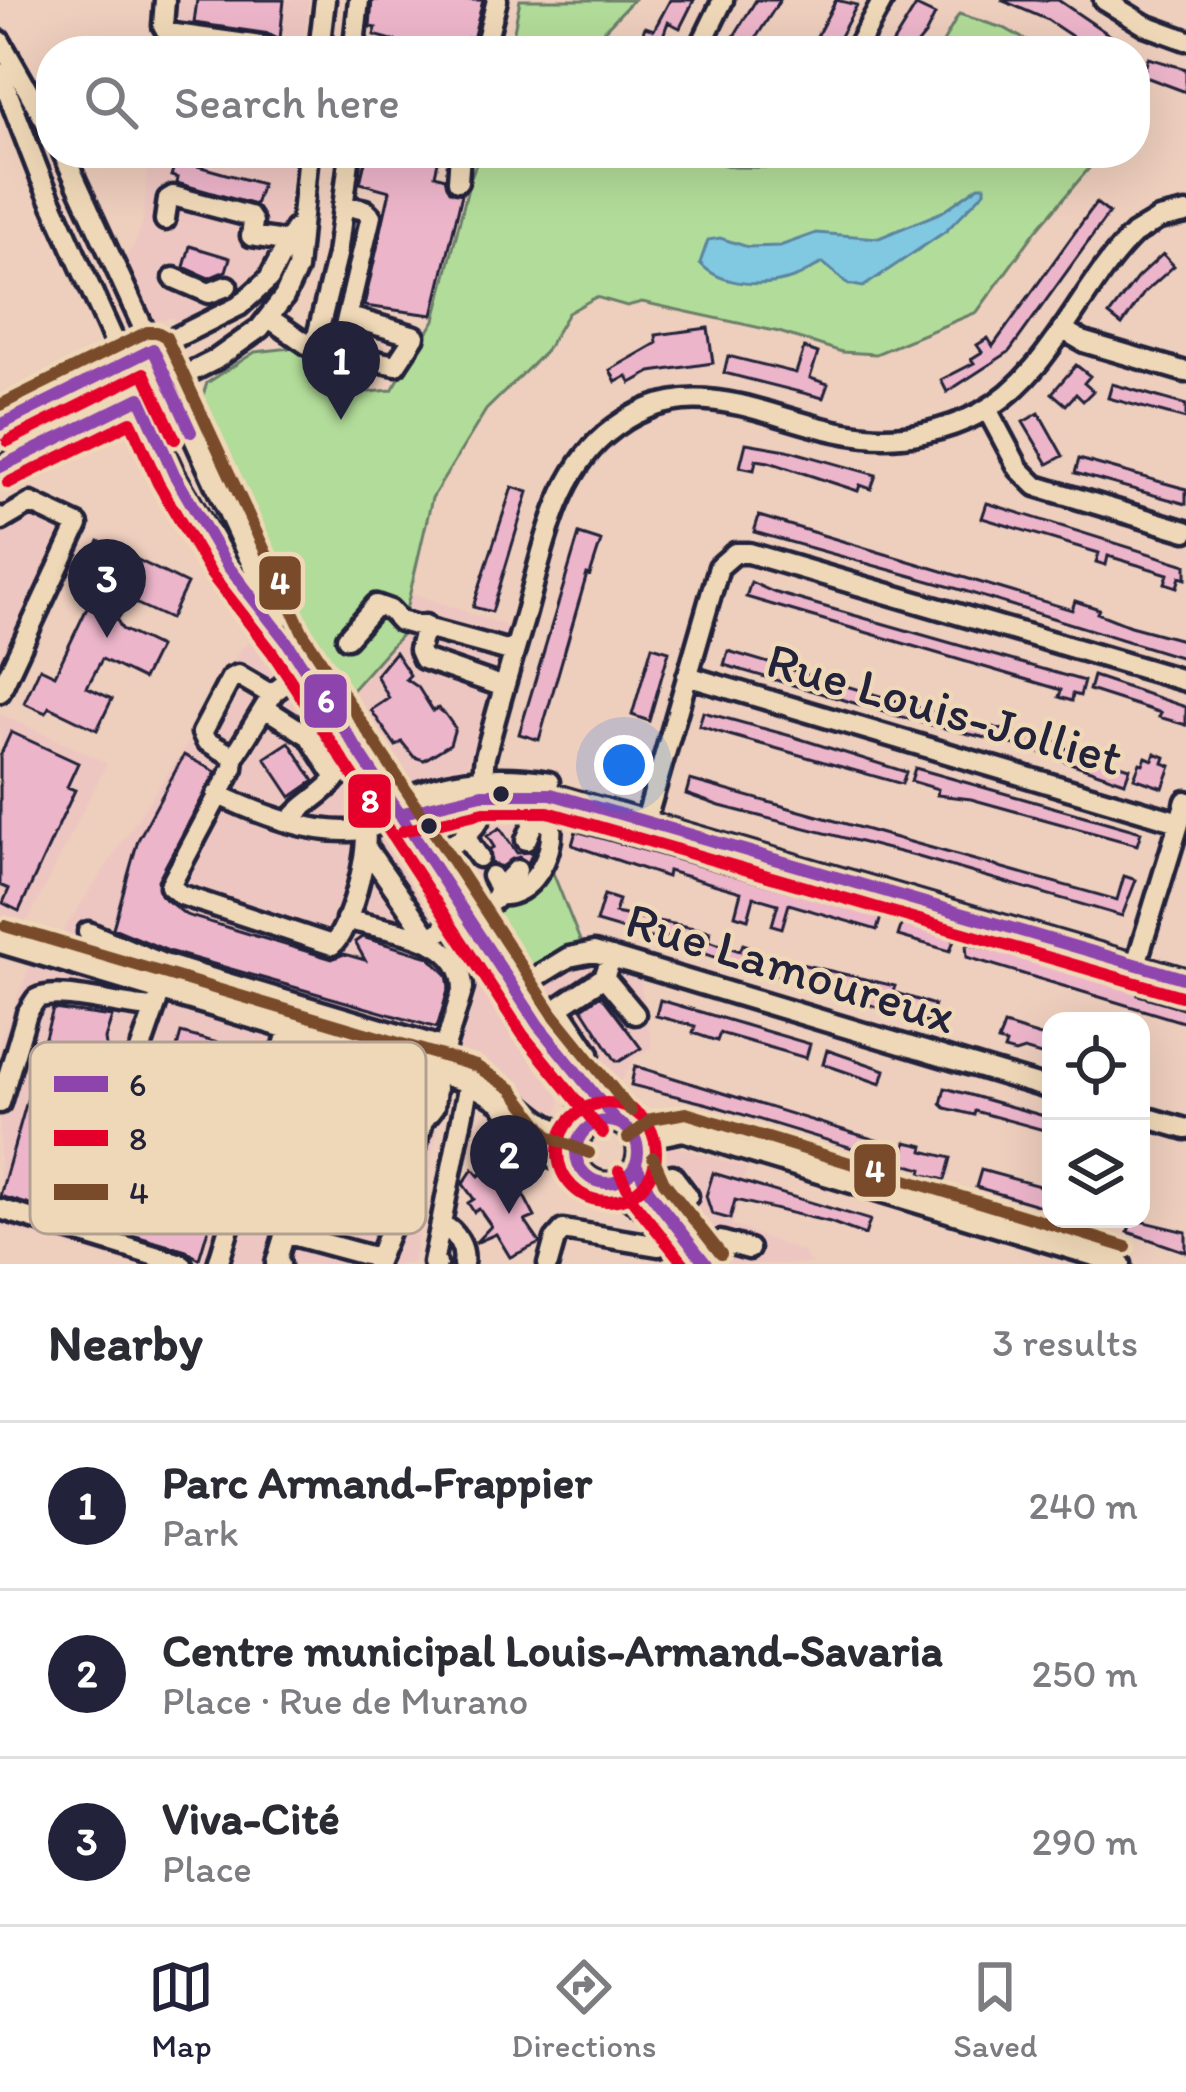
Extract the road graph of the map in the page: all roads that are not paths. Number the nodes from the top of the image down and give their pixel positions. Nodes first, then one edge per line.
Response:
1 (165, 0) edge
2 (325, 0) edge
3 (359, 0) edge
4 (497, 0) edge
5 (723, 0) edge
6 (884, 0) edge
7 (1104, 0) edge
8 (189, 36) edge
9 (321, 36) edge
10 (355, 36) edge
11 (488, 36) edge
12 (701, 36) edge
13 (864, 36) edge
14 (1186, 40) edge
15 (0, 41) edge
16 (0, 73) edge
17 (36, 105) edge
18 (36, 167) edge
19 (37, 168) edge
20 (70, 168) edge
21 (306, 168) edge
22 (348, 168) edge
23 (459, 168) edge
24 (458, 181) dead end
25 (343, 205) junction
26 (1186, 213) edge
27 (165, 220) dead end
28 (294, 243) junction
29 (174, 278) dead end
30 (227, 286) dead end
31 (349, 317) junction
32 (269, 318) junction
33 (1062, 329) junction
34 (154, 349) junction
35 (314, 350) junction
36 (339, 352) junction
37 (124, 363) junction
38 (1186, 372) edge
39 (170, 384) junction
40 (140, 398) junction
41 (987, 409) junction
42 (0, 425) edge
43 (0, 467) edge
44 (1, 519) edge
45 (1186, 531) edge
46 (425, 625) junction
47 (347, 638) dead end
48 (287, 642) junction
49 (514, 652) junction
50 (305, 669) junction
51 (687, 676) junction
52 (1186, 681) edge
53 (504, 687) junction
54 (0, 692) edge
55 (269, 702) junction
56 (234, 758) junction
57 (364, 760) junction
58 (336, 778) junction
59 (482, 786) junction
60 (217, 794) junction
61 (1186, 801) edge
62 (399, 814) junction
63 (648, 815) junction
64 (290, 821) junction
65 (1178, 822) junction
66 (464, 835) junction
67 (366, 839) junction
68 (526, 840) dead end
69 (479, 856) dead end
70 (428, 859) junction
71 (517, 870) dead end
72 (497, 887) junction
73 (465, 915) junction
74 (346, 920) junction
75 (88, 932) dead end
76 (429, 938) junction
77 (0, 943) edge
78 (612, 957) junction
79 (1137, 959) junction
80 (1186, 967) edge
81 (604, 977) junction
82 (1186, 979) edge
83 (515, 991) junction
84 (266, 996) junction
85 (158, 999) junction
86 (561, 1011) junction
87 (634, 1014) dead end
88 (259, 1020) junction
89 (538, 1025) junction
90 (289, 1030) junction
91 (143, 1042) edge
92 (285, 1042) edge
93 (331, 1042) edge
94 (424, 1042) edge
95 (426, 1042) edge
96 (445, 1048) junction
97 (567, 1067) junction
98 (426, 1074) edge
99 (435, 1077) junction
100 (426, 1082) edge
101 (469, 1083) junction
102 (1042, 1086) edge
103 (426, 1092) edge
104 (0, 1103) edge
105 (1150, 1119) edge
106 (622, 1125) junction
107 (1186, 1129) edge
108 (683, 1131) junction
109 (584, 1132) junction
110 (638, 1158) junction
111 (582, 1170) junction
112 (672, 1175) dead end
113 (606, 1183) junction
114 (0, 1208) edge
115 (661, 1215) junction
116 (30, 1217) edge
117 (441, 1224) junction
118 (84, 1234) edge
119 (227, 1234) edge
120 (285, 1234) edge
121 (288, 1234) edge
122 (681, 1235) junction
123 (749, 1249) dead end
124 (376, 1261) edge
125 (701, 1261) edge
126 (182, 1264) edge
127 (218, 1264) edge
128 (280, 1264) edge
129 (437, 1264) edge
130 (463, 1264) edge
131 (548, 1264) edge
132 (1121, 1264) edge

1 - 8 street
2 - 9 street
3 - 10 street
4 - 11 street
5 - 12 street
6 - 13 street
7 - 14 street
15 - 17 street
16 - 18 street
19 - 37 street
20 - 34 street
21 - 28 street
22 - 25 street
23 - 24 street
25 - 31 street
25 - 35 street
26 - 33 street
27 - 28 street
28 - 32 street
28 - 34 street
29 - 30 street
31 - 36 street
31 - 36 street
32 - 35 street
32 - 39 street
33 - 38 street
33 - 41 street
34 - 37 street
34 - 39 street
35 - 36 street
37 - 40 street
37 - 42 street
39 - 40 street
39 - 48 street
40 - 43 street
40 - 48 street
41 - 45 street
41 - 49 street
44 - 54 street
46 - 47 street
46 - 49 street
46 - 53 street
48 - 50 street
49 - 53 street
50 - 55 street
50 - 57 street
51 - 52 street
51 - 63 street
51 - 65 street, Rue Louis-Jolliet
53 - 59 street
55 - 56 street
55 - 56 street
55 - 58 street
56 - 60 street
57 - 58 street
57 - 62 street
58 - 64 street
59 - 62 street
59 - 63 street
59 - 66 street
60 - 64 street
60 - 74 street
61 - 65 street
62 - 67 street
62 - 70 street
63 - 79 street
64 - 67 street
65 - 79 street
66 - 69 street
66 - 70 street
67 - 74 street
67 - 76 street
68 - 72 street
70 - 73 street
71 - 72 street
72 - 73 street
73 - 76 street
73 - 83 street
74 - 76 street
75 - 84 street
76 - 96 street
77 - 85 street
78 - 81 street
78 - 83 street, Rue Lamoureux
78 - 102 street, Rue Lamoureux
79 - 80 street
79 - 82 street
81 - 86 street
81 - 87 street
83 - 89 street
84 - 88 street
84 - 94 street
85 - 88 street
85 - 91 street
85 - 104 street
86 - 89 street
86 - 97 street
88 - 90 street
89 - 97 street
90 - 92 street
90 - 93 street
95 - 96 street
96 - 99 street
97 - 106 street
97 - 109 street
98 - 99 street
99 - 100 street
99 - 101 street
99 - 103 street
101 - 109 street
101 - 111 street
101 - 117 street
105 - 107 street
106 - 108 street
106 - 109 street
106 - 110 street
108 - 110 street
108 - 132 street
109 - 111 street
110 - 113 street
110 - 115 street
111 - 113 street
112 - 115 street
113 - 115 street
114 - 116 street
115 - 122 street
117 - 129 street
117 - 130 street
118 - 126 street
119 - 127 street
120 - 128 street
121 - 124 street
122 - 125 street
122 - 131 street
123 - 125 street

